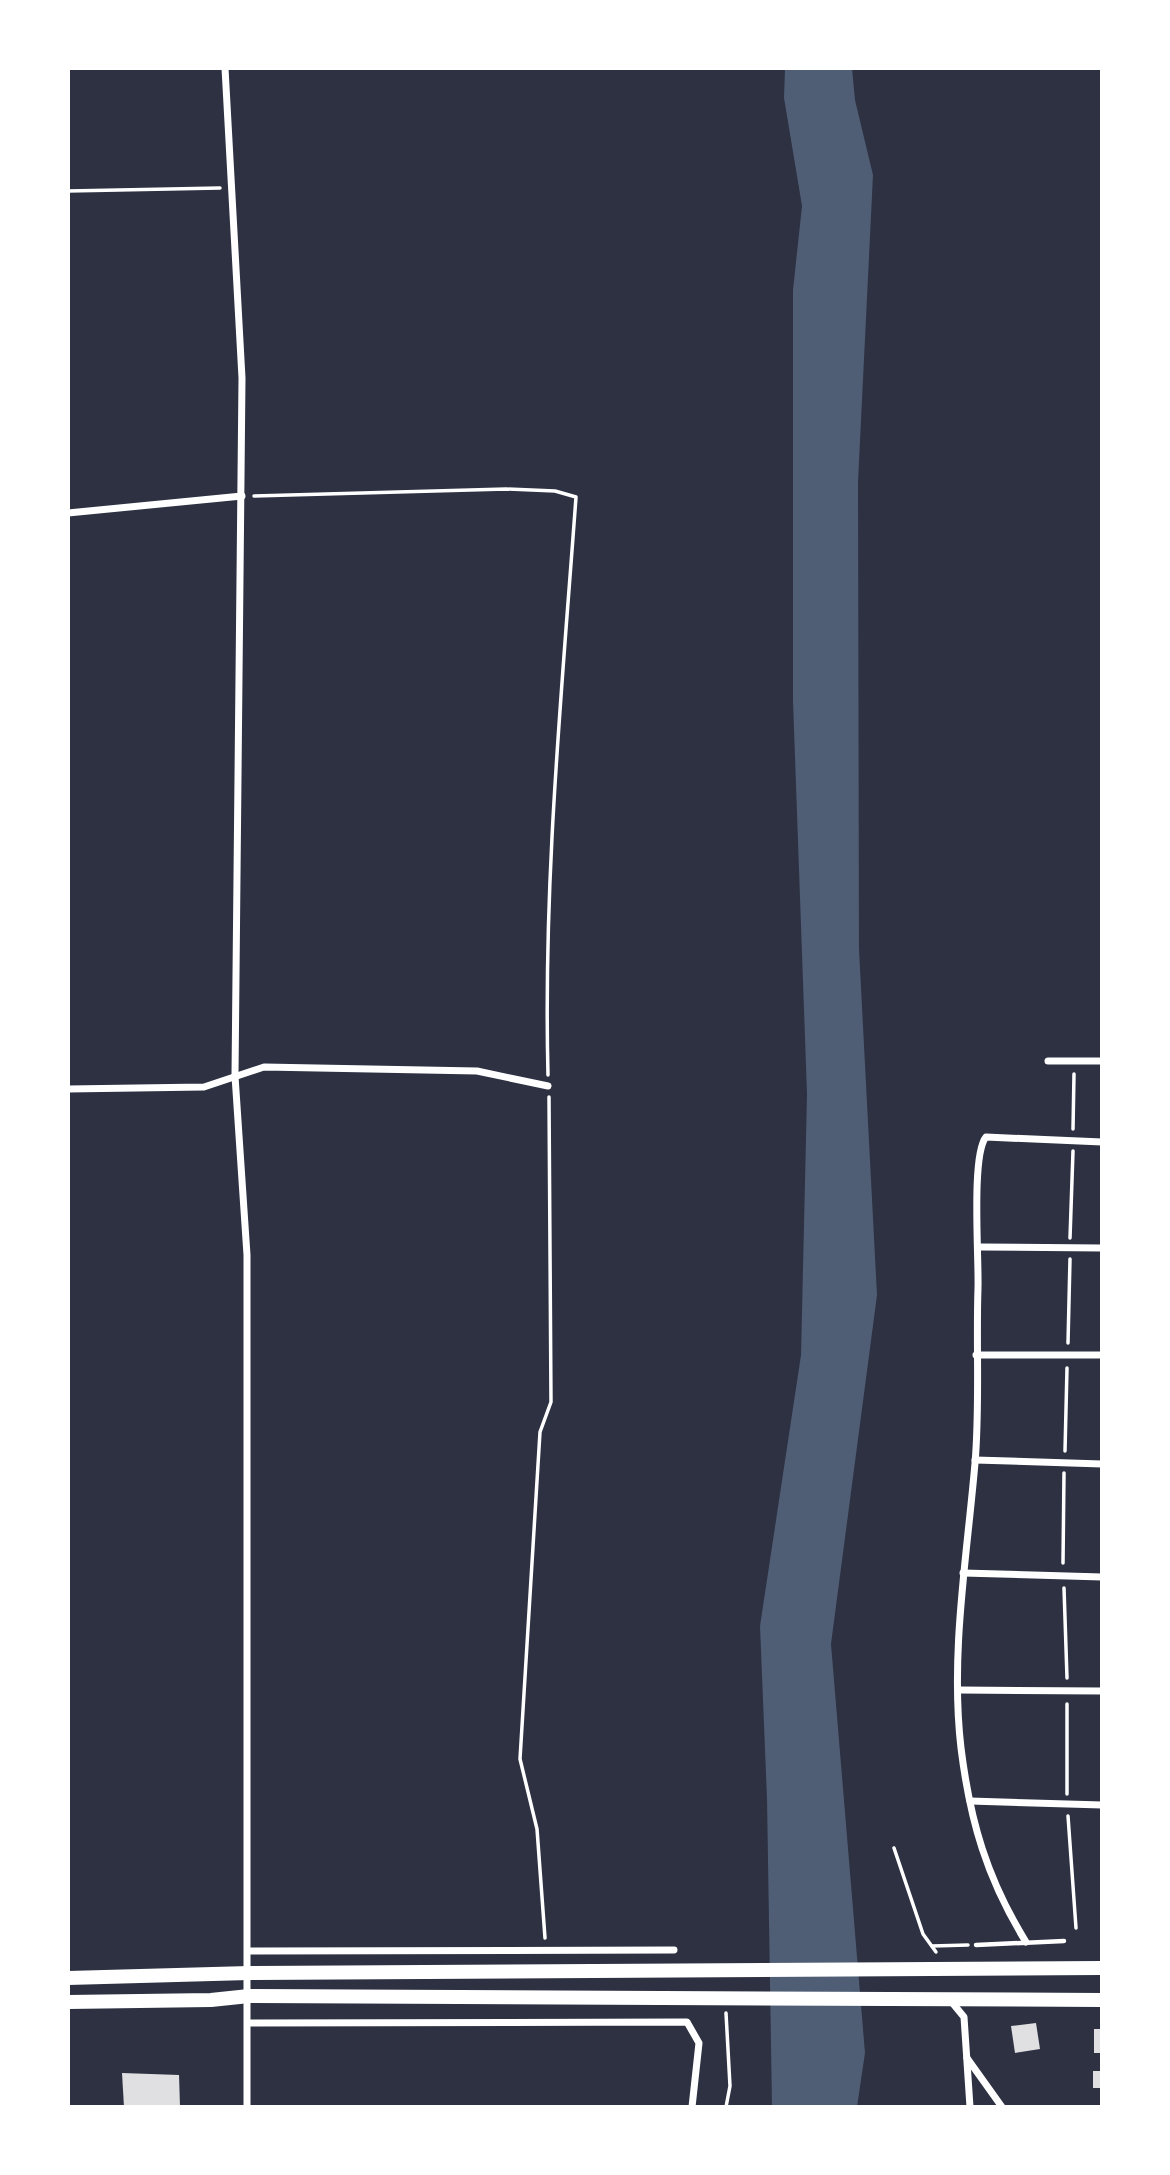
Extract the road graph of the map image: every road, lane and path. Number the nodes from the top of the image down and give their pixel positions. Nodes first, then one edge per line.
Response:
1 (225, 68) edge
2 (230, 188) junction
3 (68, 191) edge
4 (242, 496) junction
5 (68, 513) edge
6 (1048, 1061) dead end
7 (1074, 1061) junction
8 (1102, 1061) edge
9 (234, 1076) junction
10 (548, 1086) junction
11 (68, 1088) edge
12 (1073, 1141) junction
13 (1102, 1142) edge
14 (980, 1247) junction
15 (1070, 1248) junction
16 (1102, 1248) edge
17 (976, 1355) junction
18 (1102, 1355) edge
19 (1067, 1356) junction
20 (975, 1460) junction
21 (1065, 1461) junction
22 (1102, 1464) edge
23 (963, 1573) junction
24 (1063, 1576) junction
25 (1102, 1577) edge
26 (958, 1690) junction
27 (1067, 1690) junction
28 (1102, 1691) edge
29 (970, 1801) junction
30 (1068, 1803) junction
31 (1102, 1805) edge
32 (894, 1848) dead end
33 (1076, 1928) dead end
34 (545, 1941) dead end
35 (1064, 1941) dead end
36 (1026, 1942) junction
37 (975, 1945) joint
38 (932, 1946) junction
39 (674, 1950) dead end
40 (248, 1951) junction
41 (1102, 1968) edge
42 (948, 1969) junction
43 (249, 1973) junction
44 (68, 1978) edge
45 (249, 1996) junction
46 (731, 1997) junction
47 (945, 1998) junction
48 (1102, 2000) edge
49 (68, 2002) edge
50 (248, 2023) junction
51 (966, 2057) junction
52 (247, 2107) edge
53 (692, 2107) edge
54 (726, 2107) edge
55 (970, 2107) edge
56 (1002, 2107) edge

1 - 2 street
2 - 3 path
2 - 4 street
4 - 5 street
4 - 9 street
4 - 10 path
6 - 7 street
7 - 8 street
7 - 12 path
9 - 10 street
9 - 11 street
9 - 40 street
10 - 34 path
12 - 13 street
12 - 14 street
12 - 15 path
14 - 15 street
14 - 17 street
15 - 16 street
15 - 19 path
17 - 19 street
17 - 20 street
18 - 19 street
19 - 21 path
20 - 21 street
20 - 23 street
21 - 22 street
21 - 24 path
23 - 24 street
23 - 26 street
24 - 25 street
24 - 27 path
26 - 27 street
26 - 29 street
27 - 28 street
27 - 30 path
29 - 30 street
29 - 36 street
30 - 31 street
30 - 33 path
32 - 38 path
35 - 36 lane
36 - 37 lane
37 - 38 path
38 - 42 path
39 - 40 street
40 - 43 street
41 - 42 main road
42 - 43 main road
43 - 44 main road
43 - 45 street
45 - 46 main road
45 - 49 main road
45 - 50 street
46 - 47 main road
46 - 54 path
47 - 48 main road
47 - 51 street
50 - 52 street
50 - 53 street
51 - 55 street
51 - 56 street

